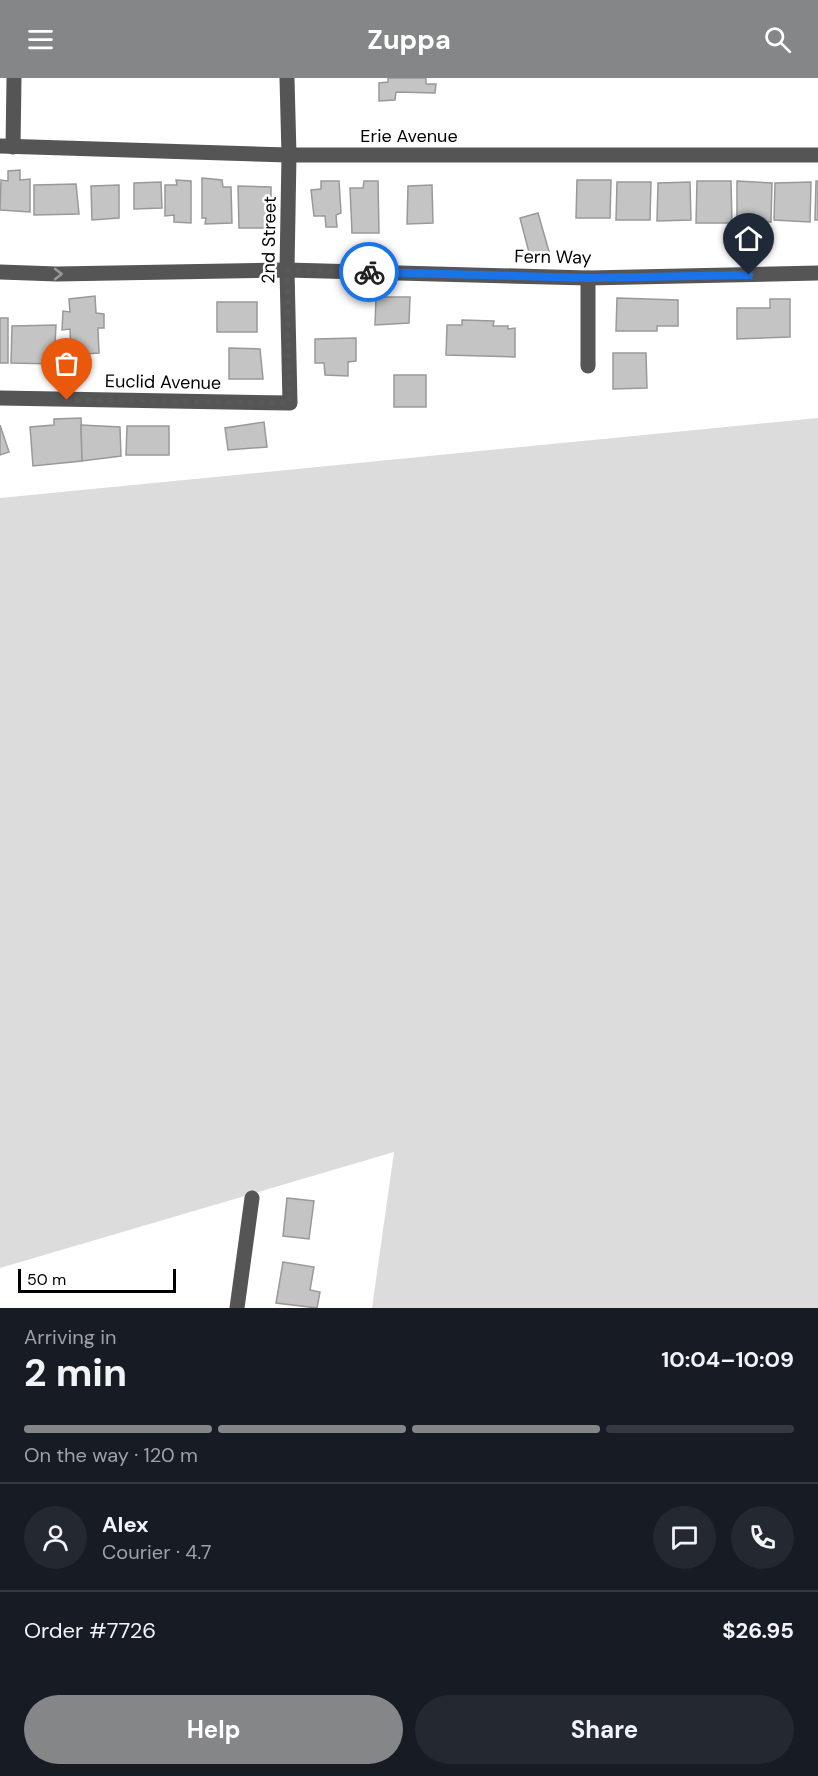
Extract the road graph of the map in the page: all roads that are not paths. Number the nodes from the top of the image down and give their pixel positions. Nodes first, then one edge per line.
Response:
1 (14, 78) edge
2 (288, 78) edge
3 (7, 147) edge
4 (289, 155) junction
5 (818, 155) edge
6 (287, 270) junction
7 (0, 272) edge
8 (818, 273) edge
9 (588, 278) junction
10 (588, 366) dead end
11 (0, 398) edge
12 (290, 403) joint
13 (252, 1198) dead end
14 (237, 1308) edge

1 - 3 street
2 - 4 street, 2nd Street
3 - 4 street, Erie Avenue
4 - 5 street, Erie Avenue
4 - 6 street, 2nd Street
7 -> 6 street, Fern Way
6 - 9 street, Fern Way
6 - 12 street, 2nd Street
8 - 9 street, Fern Way
9 - 10 street
11 - 12 street, Euclid Avenue
13 - 14 street

